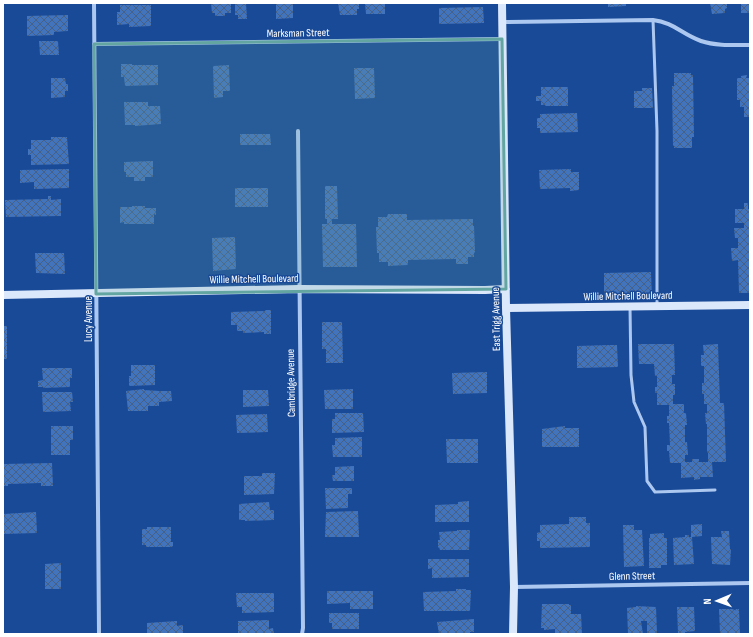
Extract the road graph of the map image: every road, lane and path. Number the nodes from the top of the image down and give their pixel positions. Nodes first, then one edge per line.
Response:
1 (94, 3) edge
2 (502, 3) edge
3 (653, 20) junction
4 (502, 22) junction
5 (502, 39) junction
6 (94, 44) junction
7 (750, 45) edge
8 (298, 131) dead end
9 (299, 289) junction
10 (506, 289) junction
11 (96, 294) junction
12 (3, 296) edge
13 (750, 305) edge
14 (657, 306) junction
15 (630, 307) junction
16 (506, 308) junction
17 (715, 490) dead end
18 (750, 583) edge
19 (514, 587) junction
20 (99, 634) edge
21 (302, 634) edge
22 (514, 634) edge

1 - 6 street, Lucy Avenue
2 - 4 street, East Trigg Avenue
3 - 4 street
3 - 7 street
3 - 14 lane
4 - 5 street, East Trigg Avenue
5 - 6 street, Marksman Street
5 - 10 street, East Trigg Avenue
6 - 11 street, Lucy Avenue
8 - 9 street, Cambridge Avenue
9 - 10 street, Willie Mitchell Boulevard
9 - 11 street, Willie Mitchell Boulevard
9 - 21 street, Cambridge Avenue
10 - 16 street, East Trigg Avenue
11 - 12 street, Willie Mitchell Boulevard
11 - 20 street, Lucy Avenue
13 - 14 street, Willie Mitchell Boulevard
14 - 15 street, Willie Mitchell Boulevard
15 - 16 street, Willie Mitchell Boulevard
15 - 17 lane
16 - 19 street, East Trigg Avenue
18 - 19 street, Glenn Street
19 - 22 street, East Trigg Avenue

